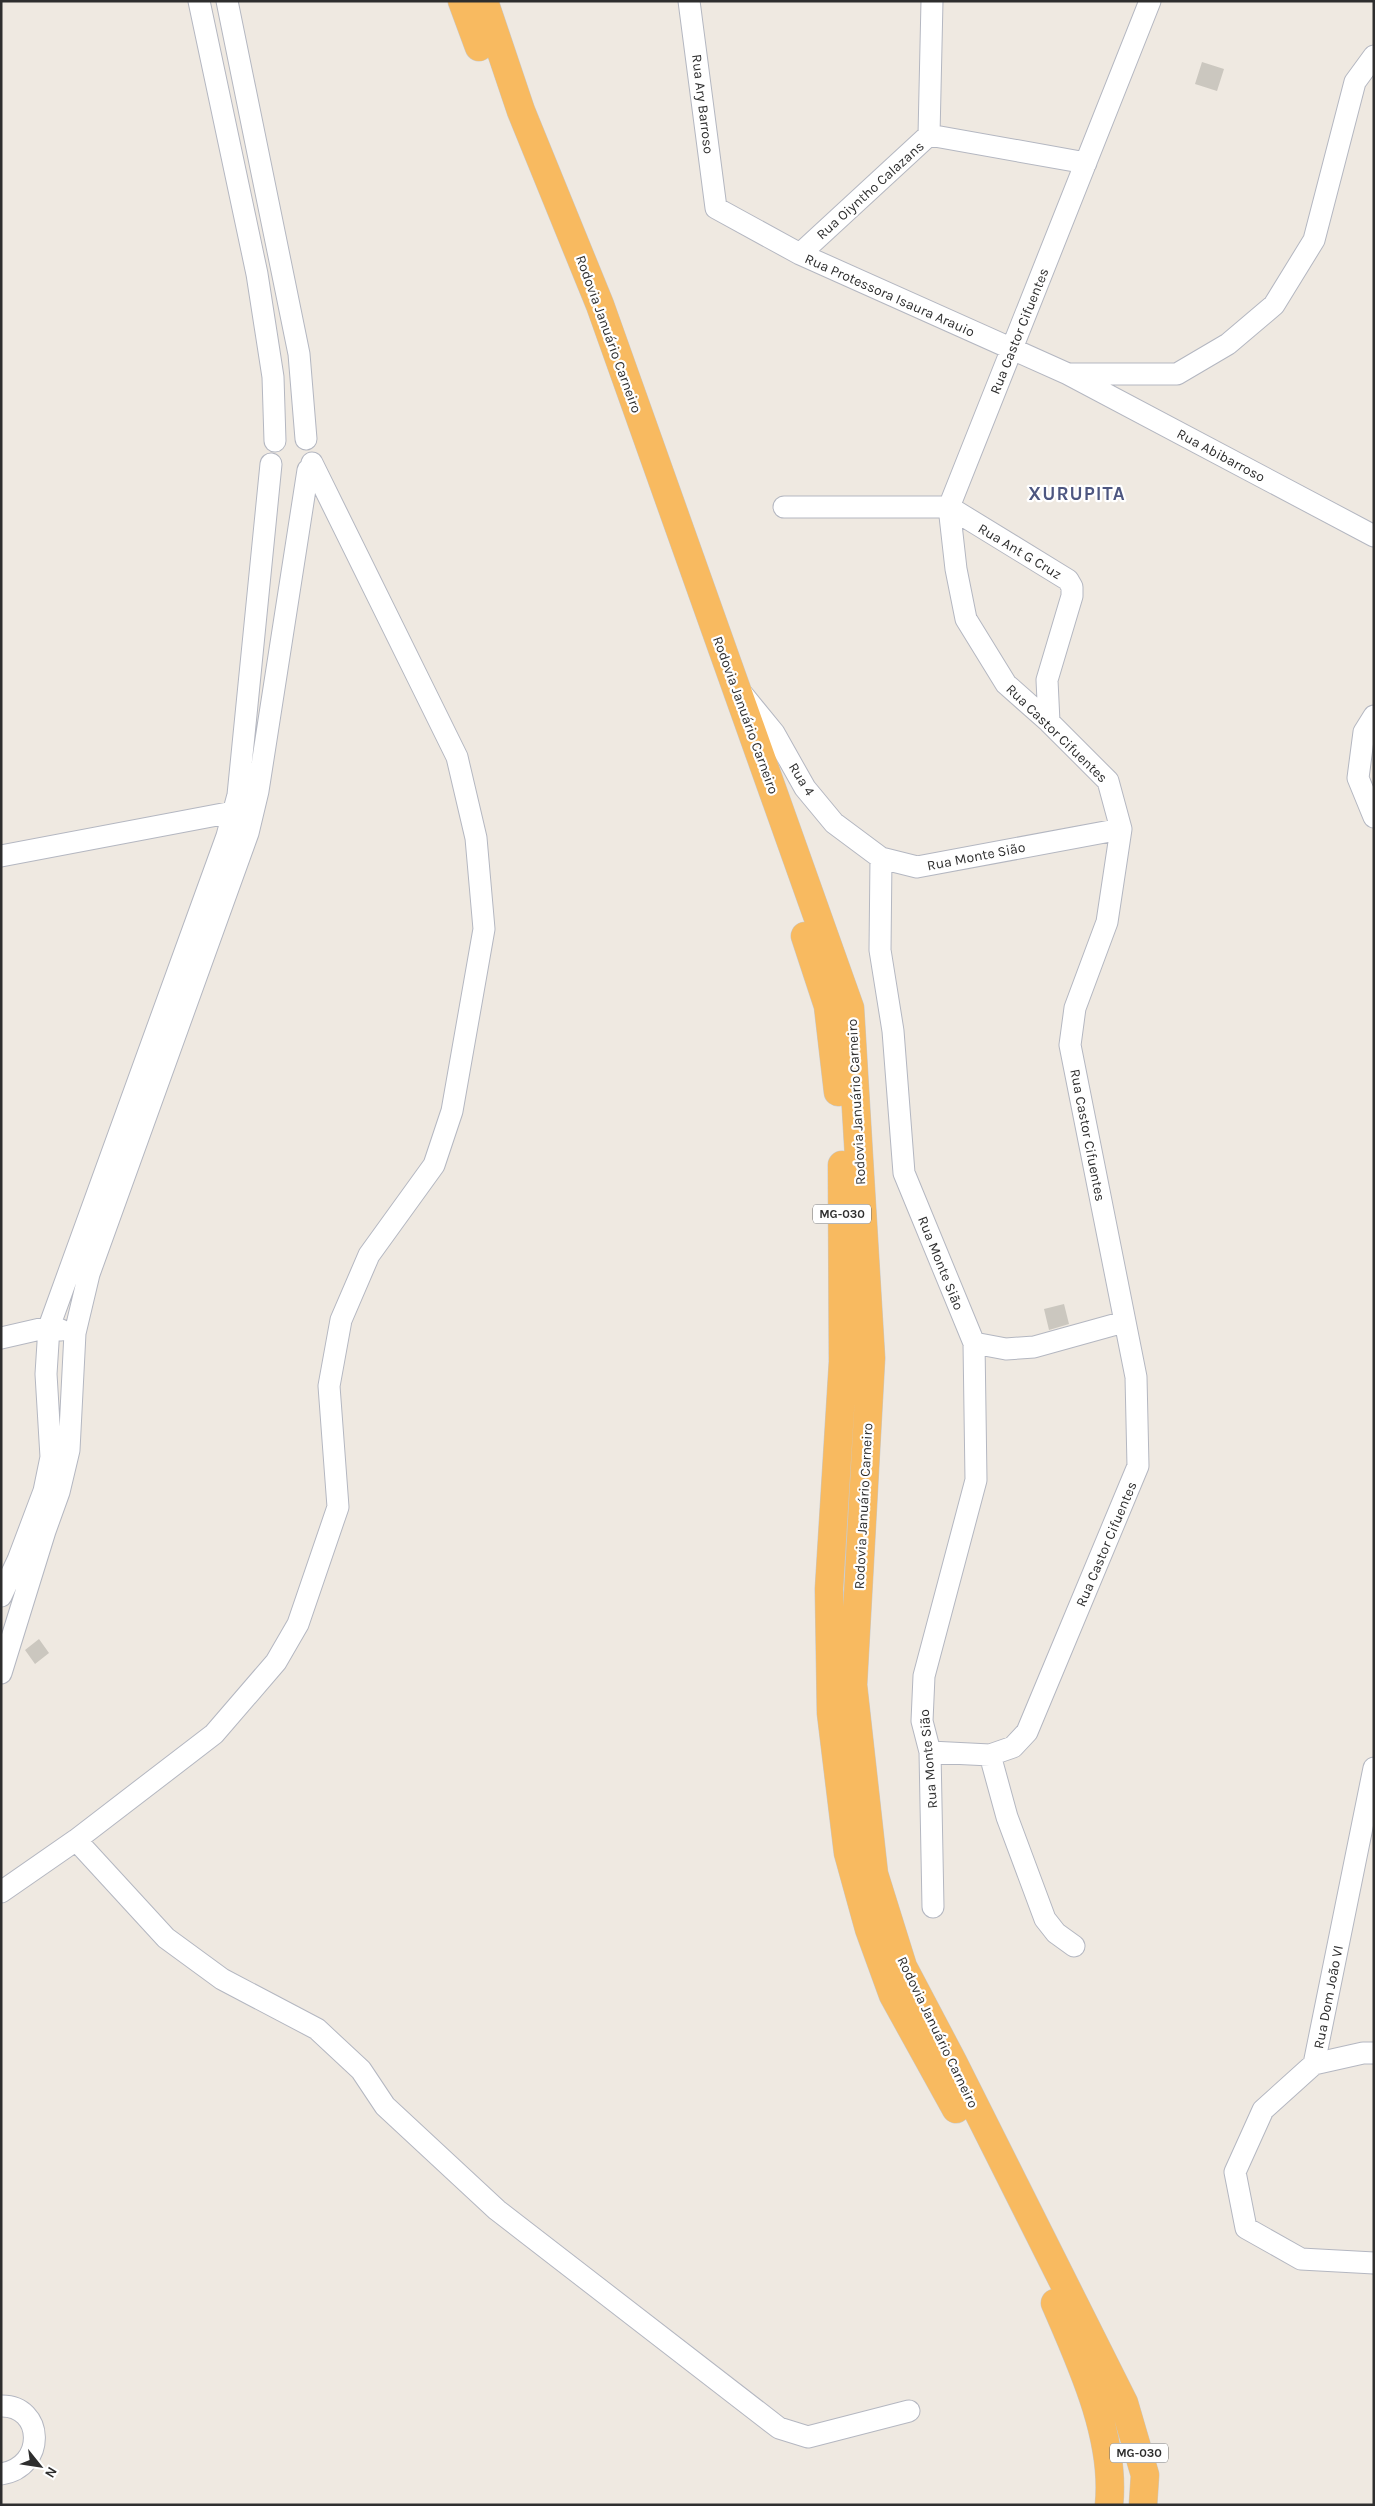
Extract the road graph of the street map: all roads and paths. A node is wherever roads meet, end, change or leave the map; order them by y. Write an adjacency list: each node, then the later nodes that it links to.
1 (199, 1): 16 (street)
2 (227, 1): 15 (street)
3 (462, 1): 51 (highway, Rodovia Januário Carneiro / MG-030)
4 (484, 1): 22 (highway, Rodovia Januário Carneiro / MG-030)
5 (689, 1): 11 (street, Rua Ary Barroso)
6 (932, 1): 9 (street, Rua Oiyntho Calazans)
7 (1150, 1): 10 (street, Rua Castor Cifuentes)
8 (1374, 56): 14 (street)
9 (929, 135): 10 (street); 12 (street, Rua Oiyntho Calazans)
10 (1086, 162): 13 (street, Rua Castor Cifuentes)
11 (716, 208): 12 (street, Rua Protessora Isaura Arauio)
12 (800, 254): 13 (street, Rua Protessora Isaura Arauio)
13 (1011, 350): 14 (street, Rua Protessora Isaura Arauio); 20 (street, Rua Castor Cifuentes)
14 (1068, 374): 21 (street, Rua Abibarroso)
15 (306, 440): 16 (street); 18 (street)
16 (275, 441): 17 (street)
17 (271, 464): 18 (street); 25 (street)
18 (310, 467): 25 (street); 41 (street)
19 (784, 507): 20 (street)
20 (949, 507): 24 (street, Rua Castor Cifuentes); 24 (street, Rua Ant G Cruz)
21 (1374, 536)
22 (736, 687): 29 (street, Rua 4); 52 (highway, Rodovia Januário Carneiro / MG-030)
23 (1374, 716): 26 (street)
24 (1049, 722): 27 (street, Rua Castor Cifuentes)
25 (242, 817): 28 (street); 31 (street); 32 (street)
26 (1374, 817)
27 (1121, 828): 29 (street, Rua Monte Sião); 30 (street, Rua Castor Cifuentes)
28 (1, 856)
29 (881, 858): 34 (street, Rua Monte Sião)
30 (1124, 1322): 34 (street); 39 (street, Rua Castor Cifuentes)
31 (49, 1327): 32 (street); 33 (street); 35 (street)
32 (76, 1333): 36 (street)
33 (1, 1338)
34 (974, 1342): 38 (street, Rua Monte Sião)
35 (1, 1596)
36 (5, 1650): 37 (street)
37 (1, 1673)
38 (930, 1752): 39 (street, Rua Castor Cifuentes); 43 (street, Rua Monte Sião)
39 (990, 1755): 44 (street)
40 (1374, 1768): 46 (street, Rua Dom João VI)
41 (76, 1840): 42 (street); 49 (street)
42 (1, 1892)
43 (933, 1907)
44 (1074, 1946)
45 (1374, 2053): 46 (street)
46 (1314, 2064): 47 (street, Rua Dom João VI)
47 (1374, 2263)
48 (1, 2406): 50 (street)
49 (909, 2411)
50 (1, 2474)
51 (1109, 2505)
52 (1143, 2505)

